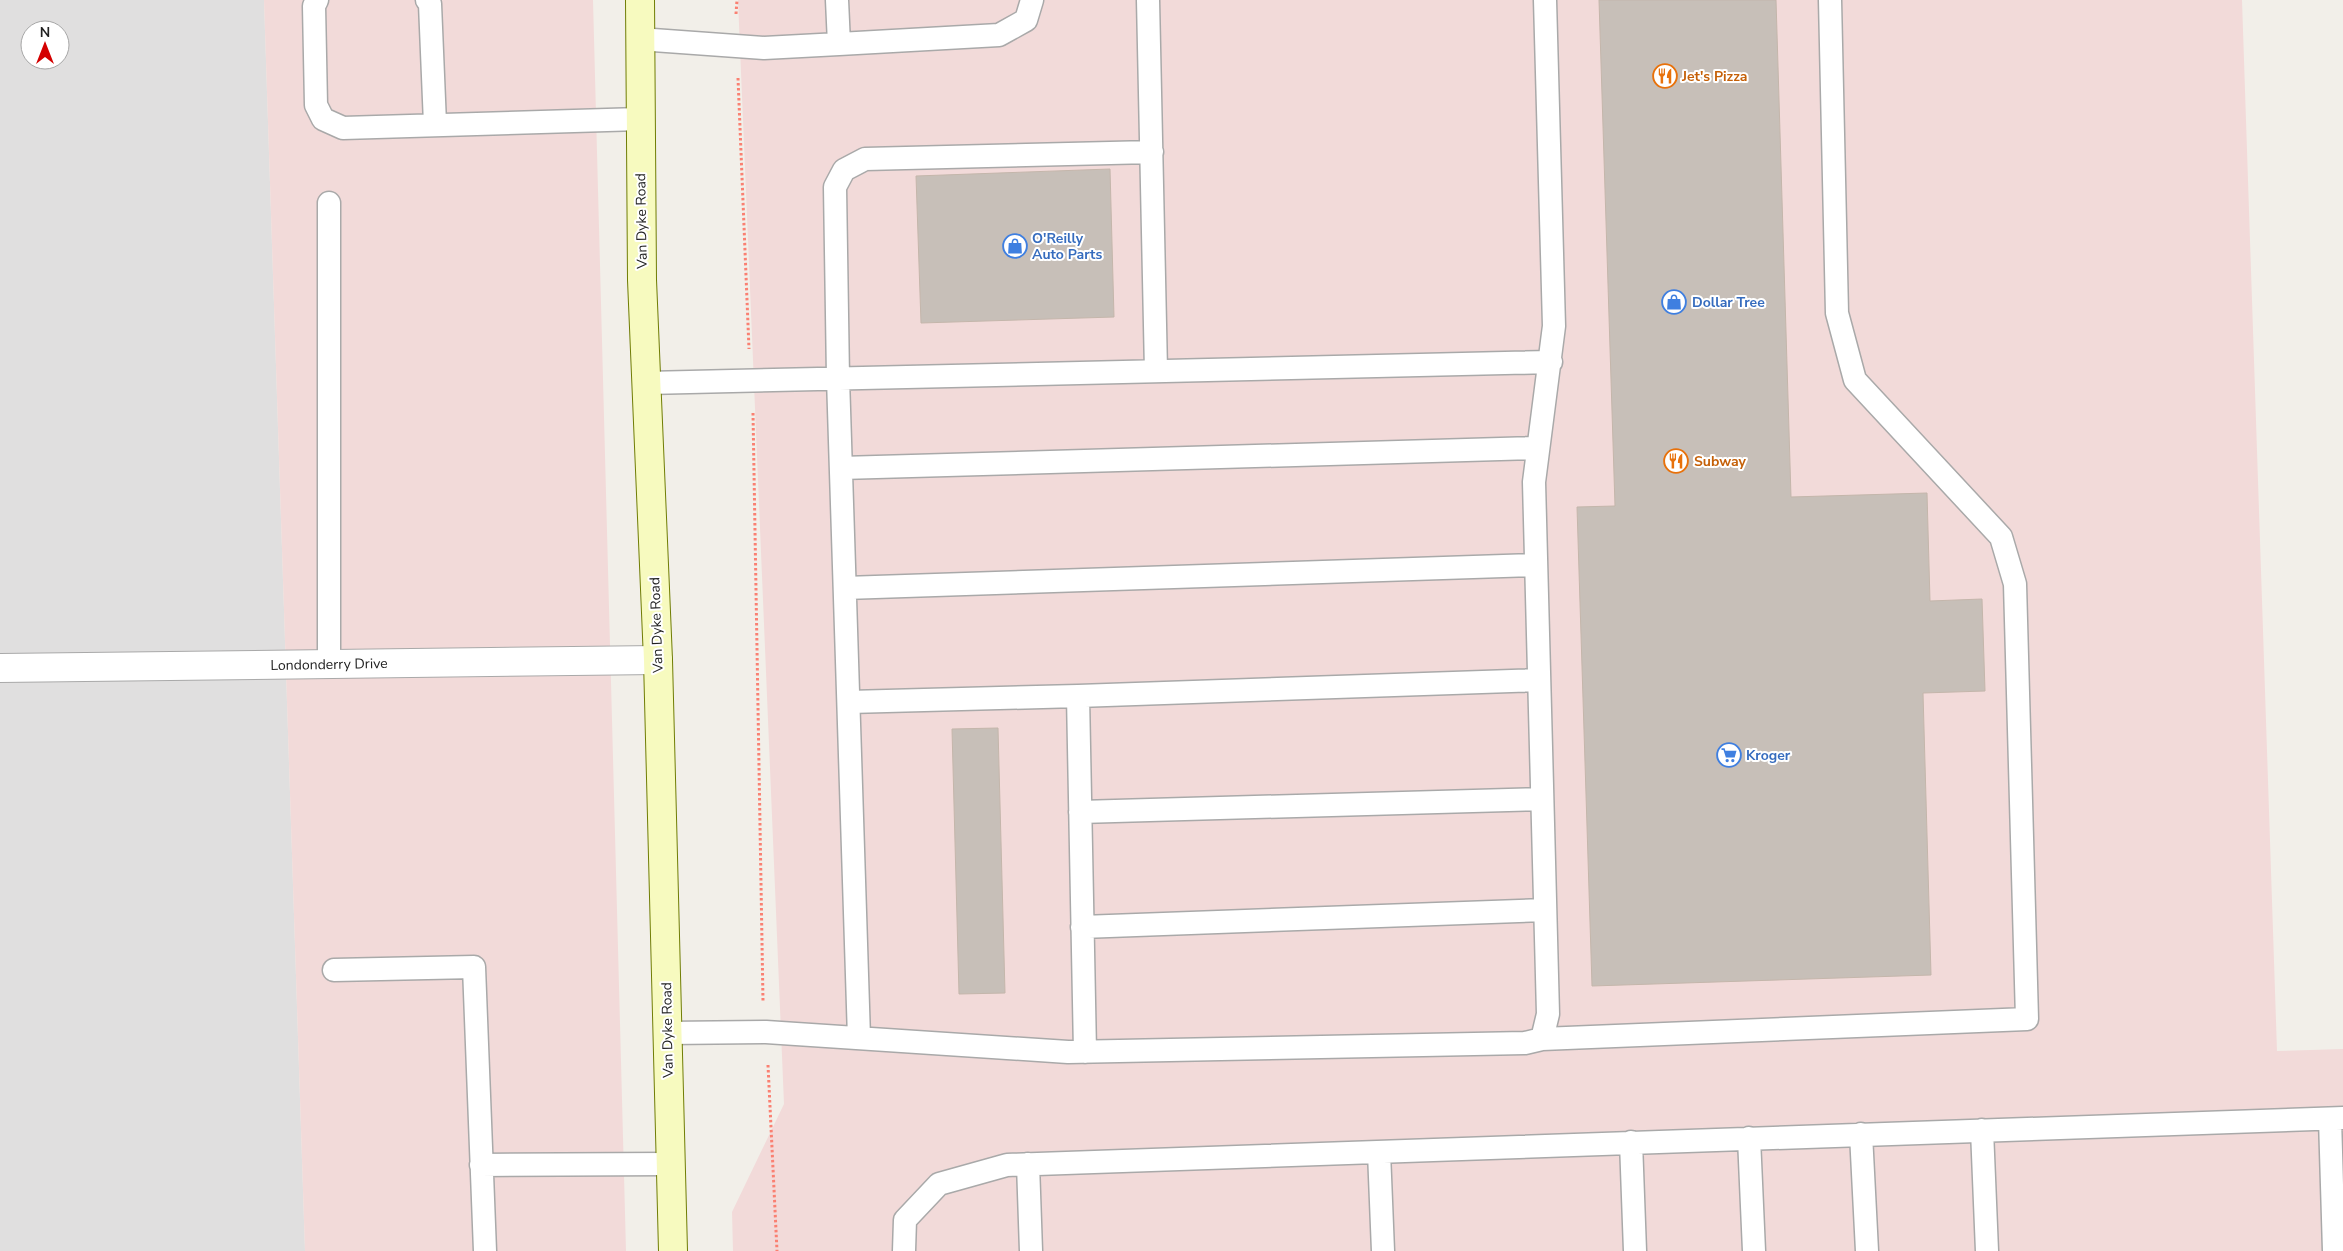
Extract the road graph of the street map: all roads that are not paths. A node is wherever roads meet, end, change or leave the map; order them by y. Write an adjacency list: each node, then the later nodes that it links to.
1 (316, 0): 12 (lane)
2 (427, 0): 12 (lane)
3 (640, 0): 9 (main road, Van Dyke Road)
4 (837, 0): 10 (lane)
5 (1032, 0): 10 (lane)
6 (1148, 0): 13 (lane)
7 (1545, 0): 15 (lane)
8 (1830, 0): 36 (lane)
9 (639, 39): 10 (lane); 11 (main road, Van Dyke Road)
10 (840, 44)
11 (640, 119): 12 (lane); 18 (main road, Van Dyke Road)
12 (434, 124)
13 (1152, 152): 16 (lane); 17 (lane)
14 (329, 203): 24 (lane)
15 (1551, 362): 16 (lane); 19 (lane)
16 (1156, 371): 17 (lane)
17 (838, 378): 18 (lane); 20 (lane)
18 (647, 383): 23 (main road, Van Dyke Road)
19 (1537, 448): 20 (lane); 21 (lane)
20 (841, 468): 22 (lane)
21 (1536, 565): 22 (lane); 26 (lane)
22 (845, 588): 28 (lane)
23 (658, 660): 24 (street, Londonderry Drive); 34 (main road, Van Dyke Road)
24 (329, 664): 25 (street, Londonderry Drive)
25 (0, 668)
26 (1539, 680): 27 (lane); 29 (lane)
27 (1078, 696): 28 (lane); 30 (lane)
28 (849, 702): 35 (lane)
29 (1542, 799): 30 (lane); 31 (lane)
30 (1080, 812): 32 (lane)
31 (1545, 910): 32 (lane); 36 (lane)
32 (1082, 927): 37 (lane)
33 (334, 970): 46 (lane)
34 (667, 1034): 35 (lane); 44 (main road, Van Dyke Road)
35 (859, 1038): 37 (lane)
36 (1542, 1039): 37 (lane)
37 (1085, 1052)
38 (2336, 1118): 39 (lane); 56 (lane)
39 (1982, 1130): 40 (lane); 55 (lane)
40 (1861, 1134): 41 (lane); 54 (lane)
41 (1749, 1138): 42 (lane); 53 (lane)
42 (1631, 1142): 43 (lane); 52 (lane)
43 (1379, 1152): 45 (lane); 51 (lane)
44 (670, 1164): 46 (lane); 48 (main road, Van Dyke Road)
45 (1028, 1164): 49 (lane); 50 (lane)
46 (481, 1165): 47 (lane)
47 (484, 1251)
48 (673, 1251)
49 (904, 1251)
50 (1031, 1251)
51 (1383, 1251)
52 (1635, 1251)
53 (1754, 1251)
54 (1866, 1251)
55 (1987, 1251)
56 (2334, 1251)

